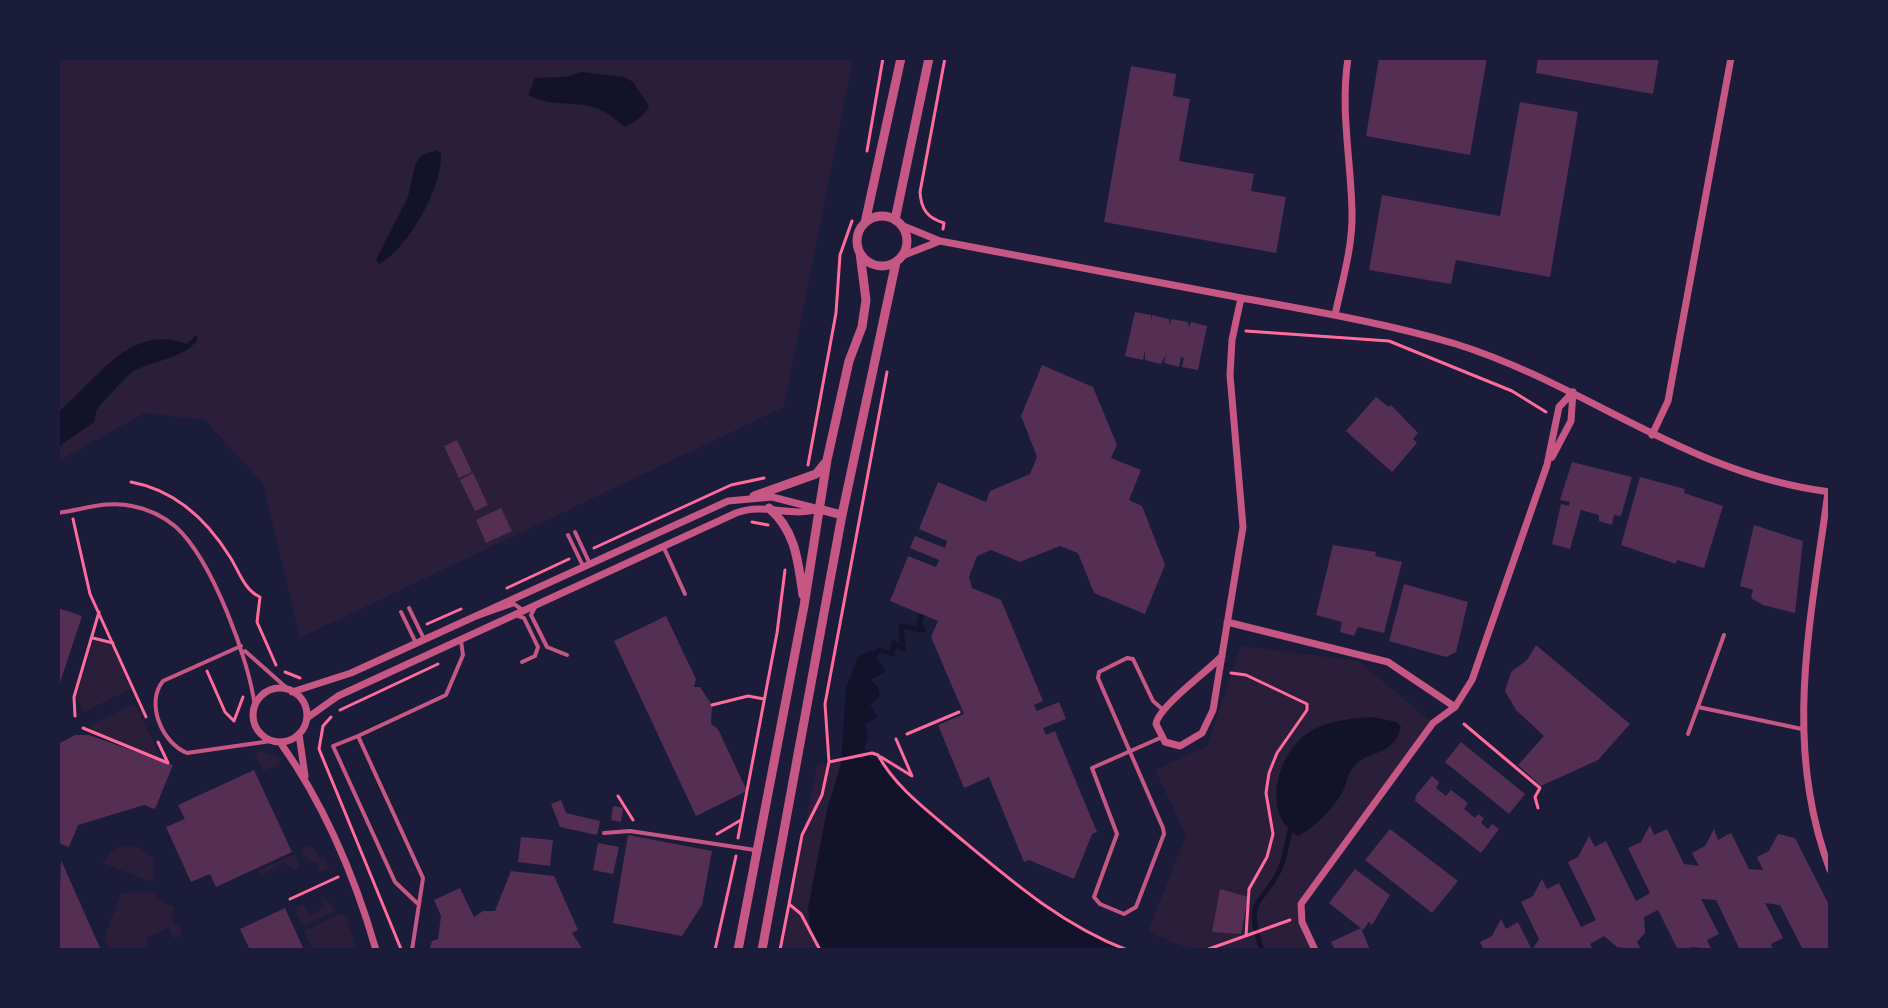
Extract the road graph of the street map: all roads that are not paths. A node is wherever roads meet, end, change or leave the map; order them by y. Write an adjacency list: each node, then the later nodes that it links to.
1 (901, 58): 6 (street)
2 (929, 58): 5 (street)
3 (1348, 58): 11 (street)
4 (1731, 58): 13 (street)
5 (898, 222): 6 (street); 7 (street); 9 (street)
6 (865, 223): 8 (street)
7 (940, 241): 9 (street); 10 (street)
8 (860, 253): 9 (street); 14 (street)
9 (899, 259): 21 (street)
10 (1241, 298): 11 (street); 33 (street)
11 (1335, 315): 12 (street)
12 (1573, 392): 13 (street); 15 (street); 15 (street)
13 (1652, 435): 16 (street)
14 (827, 460): 17 (street); 19 (street)
15 (1547, 465): 43 (street)
16 (1829, 492): 47 (street)
17 (754, 496): 19 (street); 25 (street)
18 (769, 508): 19 (street); 24 (street); 27 (street)
19 (819, 509): 21 (street); 27 (street)
20 (58, 513): 37 (lane)
21 (842, 515): 62 (street)
22 (575, 532): 25 (lane)
23 (568, 535): 25 (lane)
24 (663, 546): 26 (lane); 30 (street)
25 (586, 565): 32 (street)
26 (685, 594)
27 (804, 606): 56 (street)
28 (409, 608): 36 (lane)
29 (401, 612): 36 (lane)
30 (527, 613): 31 (street); 32 (lane); 38 (lane)
31 (514, 614): 35 (street); 40 (lane)
32 (471, 618): 36 (street)
33 (1227, 622): 39 (street); 43 (street)
34 (1724, 635): 44 (lane)
35 (460, 639): 46 (street); 50 (lane)
36 (420, 641): 41 (street)
37 (241, 646): 41 (lane); 42 (lane); 52 (lane)
38 (567, 655)
39 (1222, 656): 45 (street); 51 (street)
40 (522, 662)
41 (290, 691): 42 (street); 46 (street)
42 (255, 707): 52 (street)
43 (1455, 707): 63 (street)
44 (1698, 707): 47 (lane); 49 (lane)
45 (1161, 708): 51 (street); 53 (lane)
46 (307, 718): 48 (street)
47 (1802, 729): 57 (street)
48 (299, 734): 52 (street); 54 (street)
49 (1688, 734)
50 (358, 736): 58 (lane); 58 (lane)
51 (1160, 738): 53 (lane)
52 (276, 742): 54 (street)
53 (1129, 753): 53 (lane)
54 (305, 778): 59 (street)
55 (604, 833): 56 (lane)
56 (758, 851): 61 (street)
57 (1830, 870)
58 (417, 903): 60 (lane)
59 (376, 950)
60 (412, 950)
61 (738, 950)
62 (762, 950)
63 (1315, 950)

